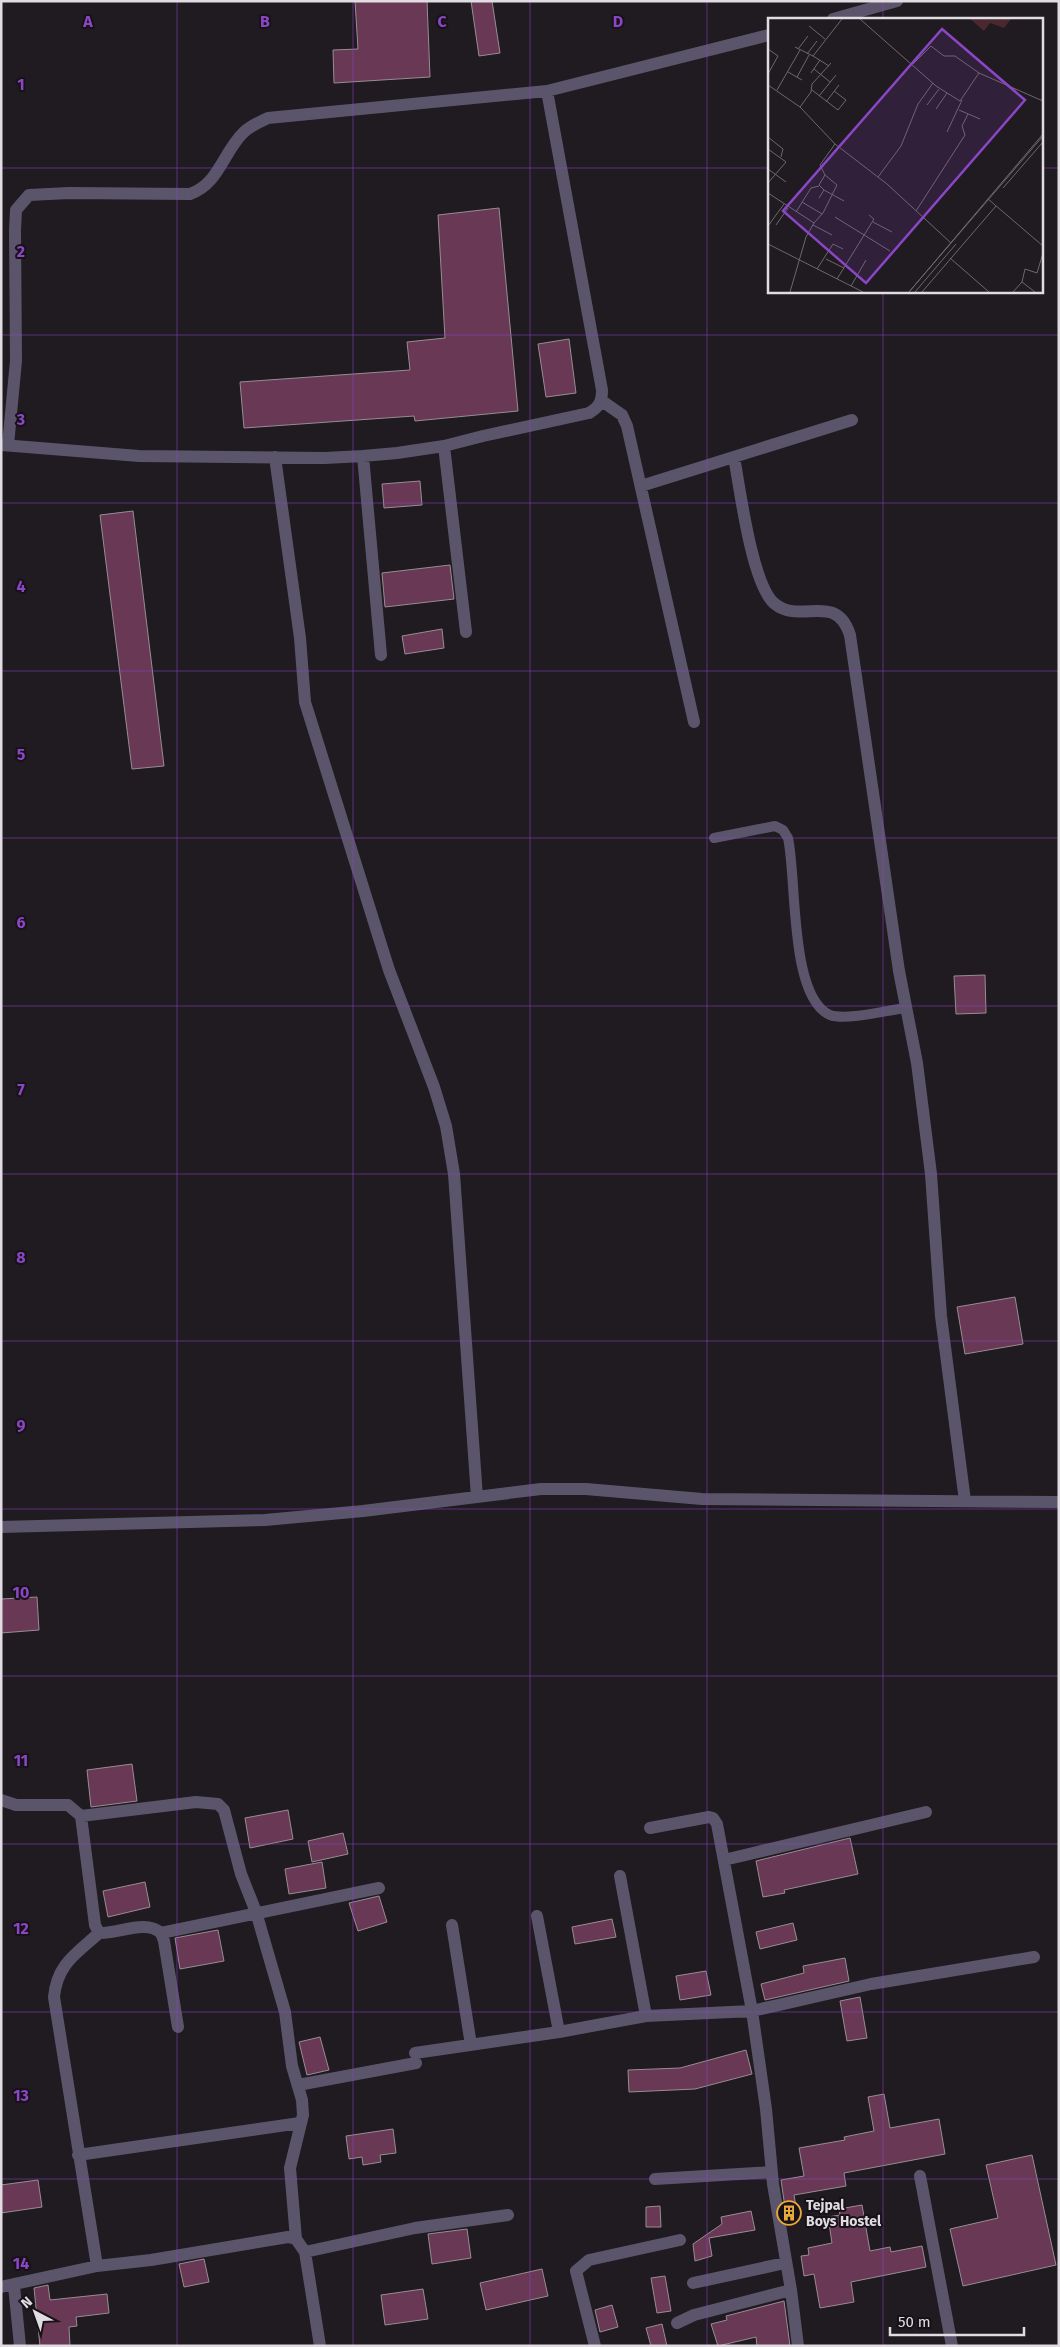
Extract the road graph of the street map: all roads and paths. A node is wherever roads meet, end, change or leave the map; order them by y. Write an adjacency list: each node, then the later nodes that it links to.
1 (896, 1): 2 (street)
2 (836, 18)
3 (768, 35): 4 (street)
4 (548, 91): 5 (street); 7 (street)
5 (602, 400): 8 (street); 12 (street)
6 (852, 420): 11 (street)
7 (5, 445): 10 (street)
8 (444, 446): 9 (street); 13 (street)
9 (363, 456): 10 (street); 14 (street)
10 (275, 457): 18 (street)
11 (734, 457): 12 (street); 17 (street)
12 (641, 486): 15 (street)
13 (466, 632)
14 (381, 655)
15 (694, 722)
16 (714, 838): 17 (lane)
17 (906, 1008): 19 (street)
18 (476, 1497): 19 (street); 21 (street)
19 (965, 1501): 20 (street)
20 (1059, 1502)
21 (1, 1527)
22 (1, 1800): 24 (street)
23 (926, 1812): 26 (street)
24 (81, 1816): 29 (street); 32 (street)
25 (650, 1828): 26 (street)
26 (724, 1860): 35 (street)
27 (620, 1876): 36 (street)
28 (380, 1888): 29 (street)
29 (256, 1912): 33 (street); 40 (street)
30 (537, 1916): 38 (street)
31 (452, 1924): 39 (street)
32 (99, 1933): 33 (street); 42 (street)
33 (161, 1933): 37 (street)
34 (1034, 1957): 35 (street)
35 (752, 2011): 36 (street); 43 (street)
36 (646, 2016): 38 (street)
37 (178, 2028)
38 (559, 2032): 39 (street)
39 (471, 2045): 40 (street)
40 (298, 2085): 41 (street)
41 (300, 2123): 42 (street); 47 (street)
42 (78, 2155): 51 (street)
43 (772, 2172): 45 (street); 50 (street)
44 (920, 2176): 60 (street)
45 (655, 2179)
46 (508, 2215): 49 (street)
47 (296, 2239): 49 (street); 51 (street)
48 (680, 2240): 58 (street)
49 (306, 2252): 57 (street)
50 (785, 2263): 52 (street); 54 (street)
51 (97, 2266): 53 (street)
52 (693, 2283)
53 (8, 2286): 56 (street)
54 (791, 2290): 55 (street); 59 (street)
55 (677, 2323)
56 (20, 2346)
57 (320, 2346)
58 (595, 2346)
59 (798, 2346)
60 (952, 2346)

